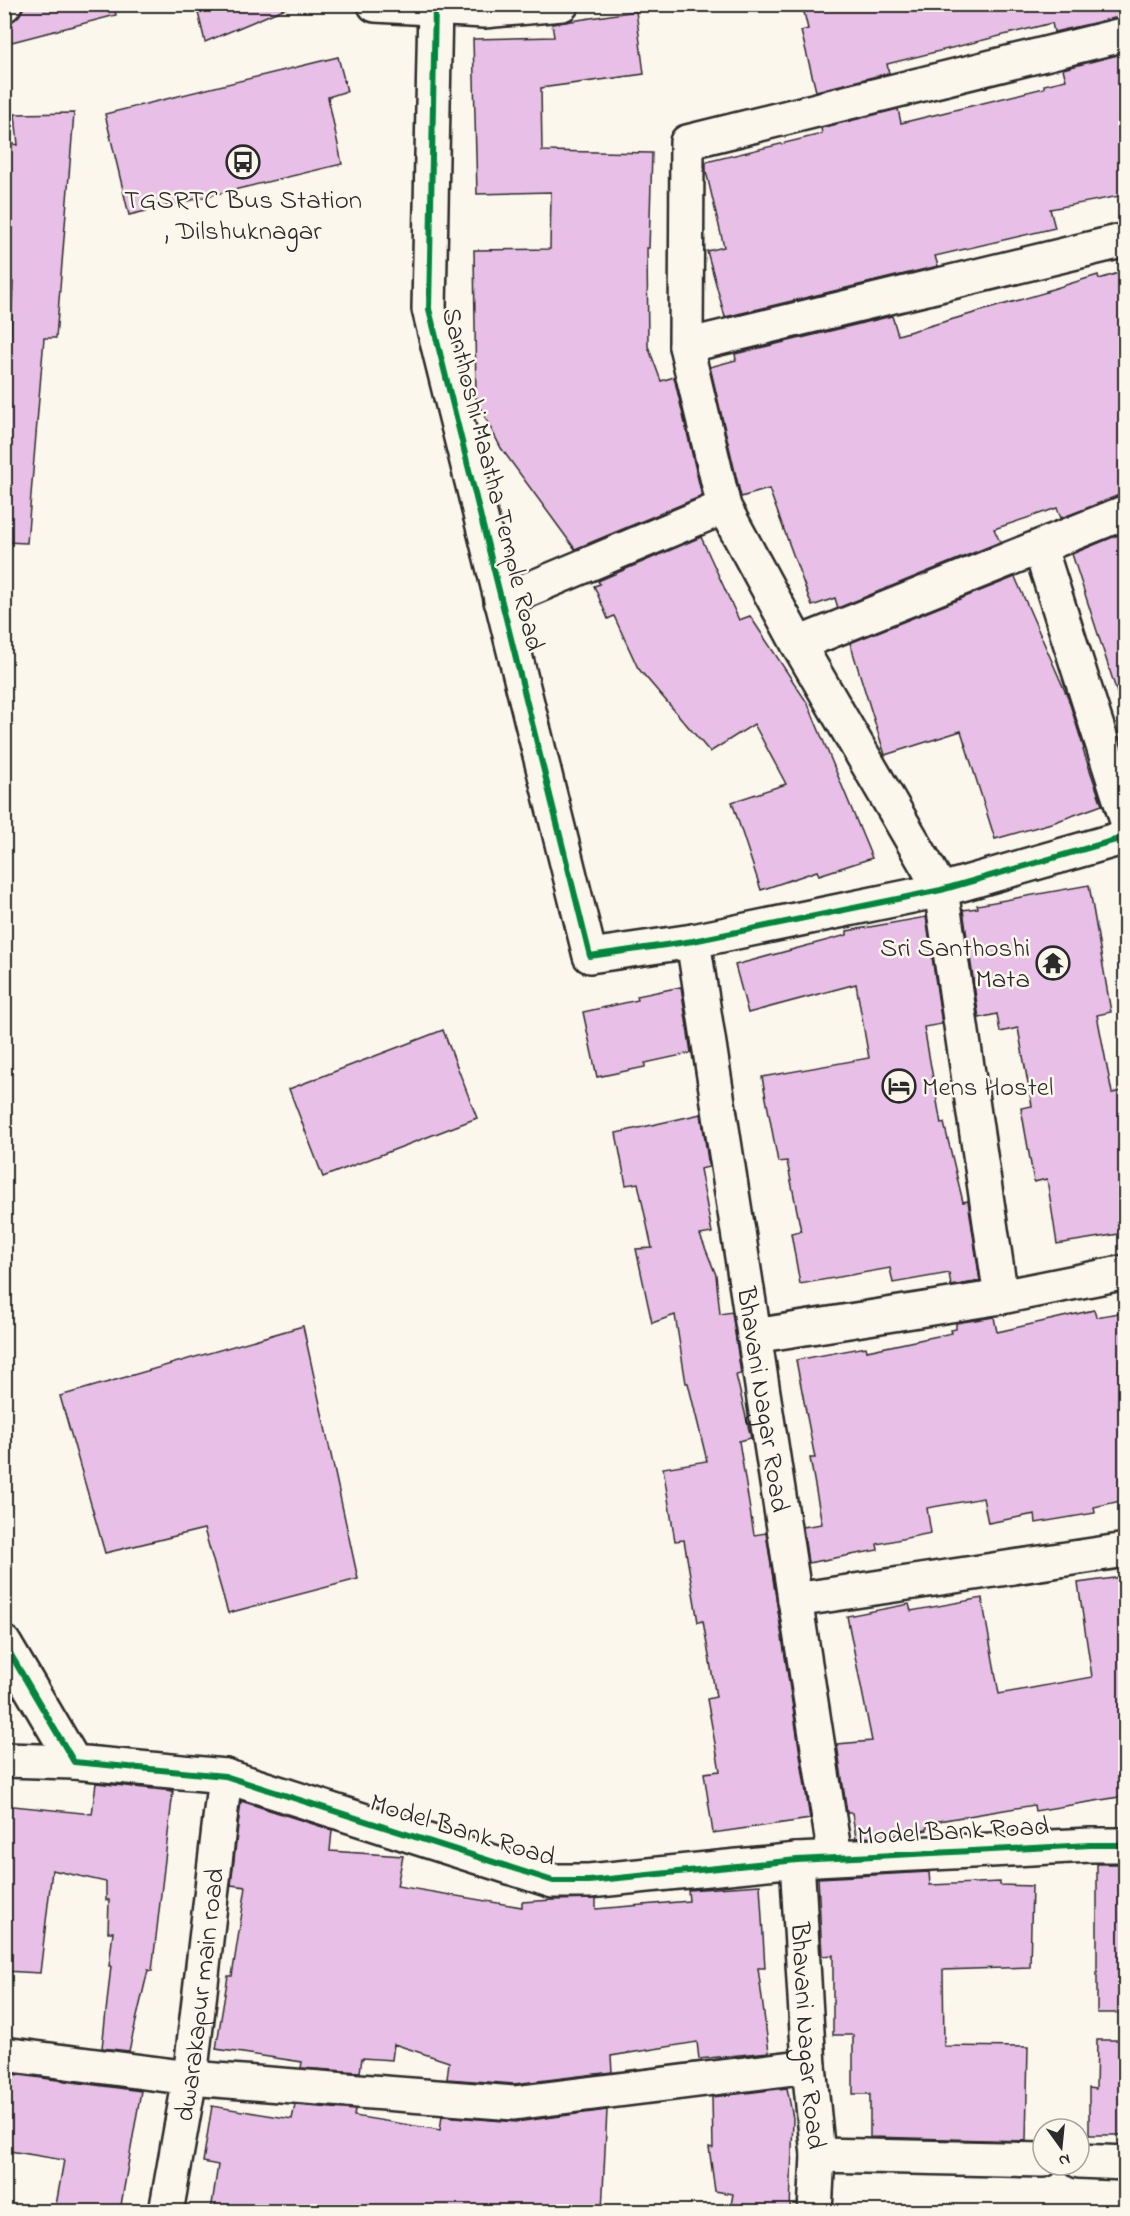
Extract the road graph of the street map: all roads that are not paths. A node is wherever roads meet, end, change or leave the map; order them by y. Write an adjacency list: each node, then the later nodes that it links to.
1 (562, 4): 3 (street)
2 (375, 5): 3 (street)
3 (435, 6): 10 (street, Santhoshi Maatha Temple Road)
4 (1125, 34): 6 (street)
5 (1125, 240): 6 (street)
6 (686, 346): 7 (street)
7 (724, 507): 10 (street); 11 (street)
8 (1125, 512): 9 (street)
9 (1040, 548): 11 (street); 12 (street)
10 (501, 601): 15 (street, Santhoshi Maatha Temple Road)
11 (798, 644): 14 (street)
12 (1125, 818)
13 (1125, 837): 14 (street)
14 (941, 890): 15 (street); 17 (street)
15 (693, 941): 18 (street, Bhavani Nagar Road)
16 (1125, 1272): 17 (street)
17 (1001, 1297): 18 (street)
18 (754, 1336): 20 (street, Bhavani Nagar Road)
19 (1125, 1550): 20 (street)
20 (795, 1600): 26 (street, Bhavani Nagar Road)
21 (4, 1643): 23 (street)
22 (4, 1760): 23 (street, Model Bank Road)
23 (74, 1761): 24 (street, Model Bank Road)
24 (225, 1776): 27 (street, Model Bank Road); 30 (street, dwarakapur main road)
25 (1125, 1845): 26 (street, Model Bank Road)
26 (835, 1857): 27 (street, Model Bank Road)
27 (797, 1860): 29 (street, Bhavani Nagar Road)
28 (4, 2054): 30 (street)
29 (809, 2066): 30 (street); 31 (street, Bhavani Nagar Road)
30 (190, 2078): 35 (street, dwarakapur main road)
31 (818, 2155): 32 (street); 36 (street, Bhavani Nagar Road)
32 (1031, 2160)
33 (1091, 2162): 34 (street)
34 (1125, 2163)
35 (166, 2211)
36 (815, 2211)

